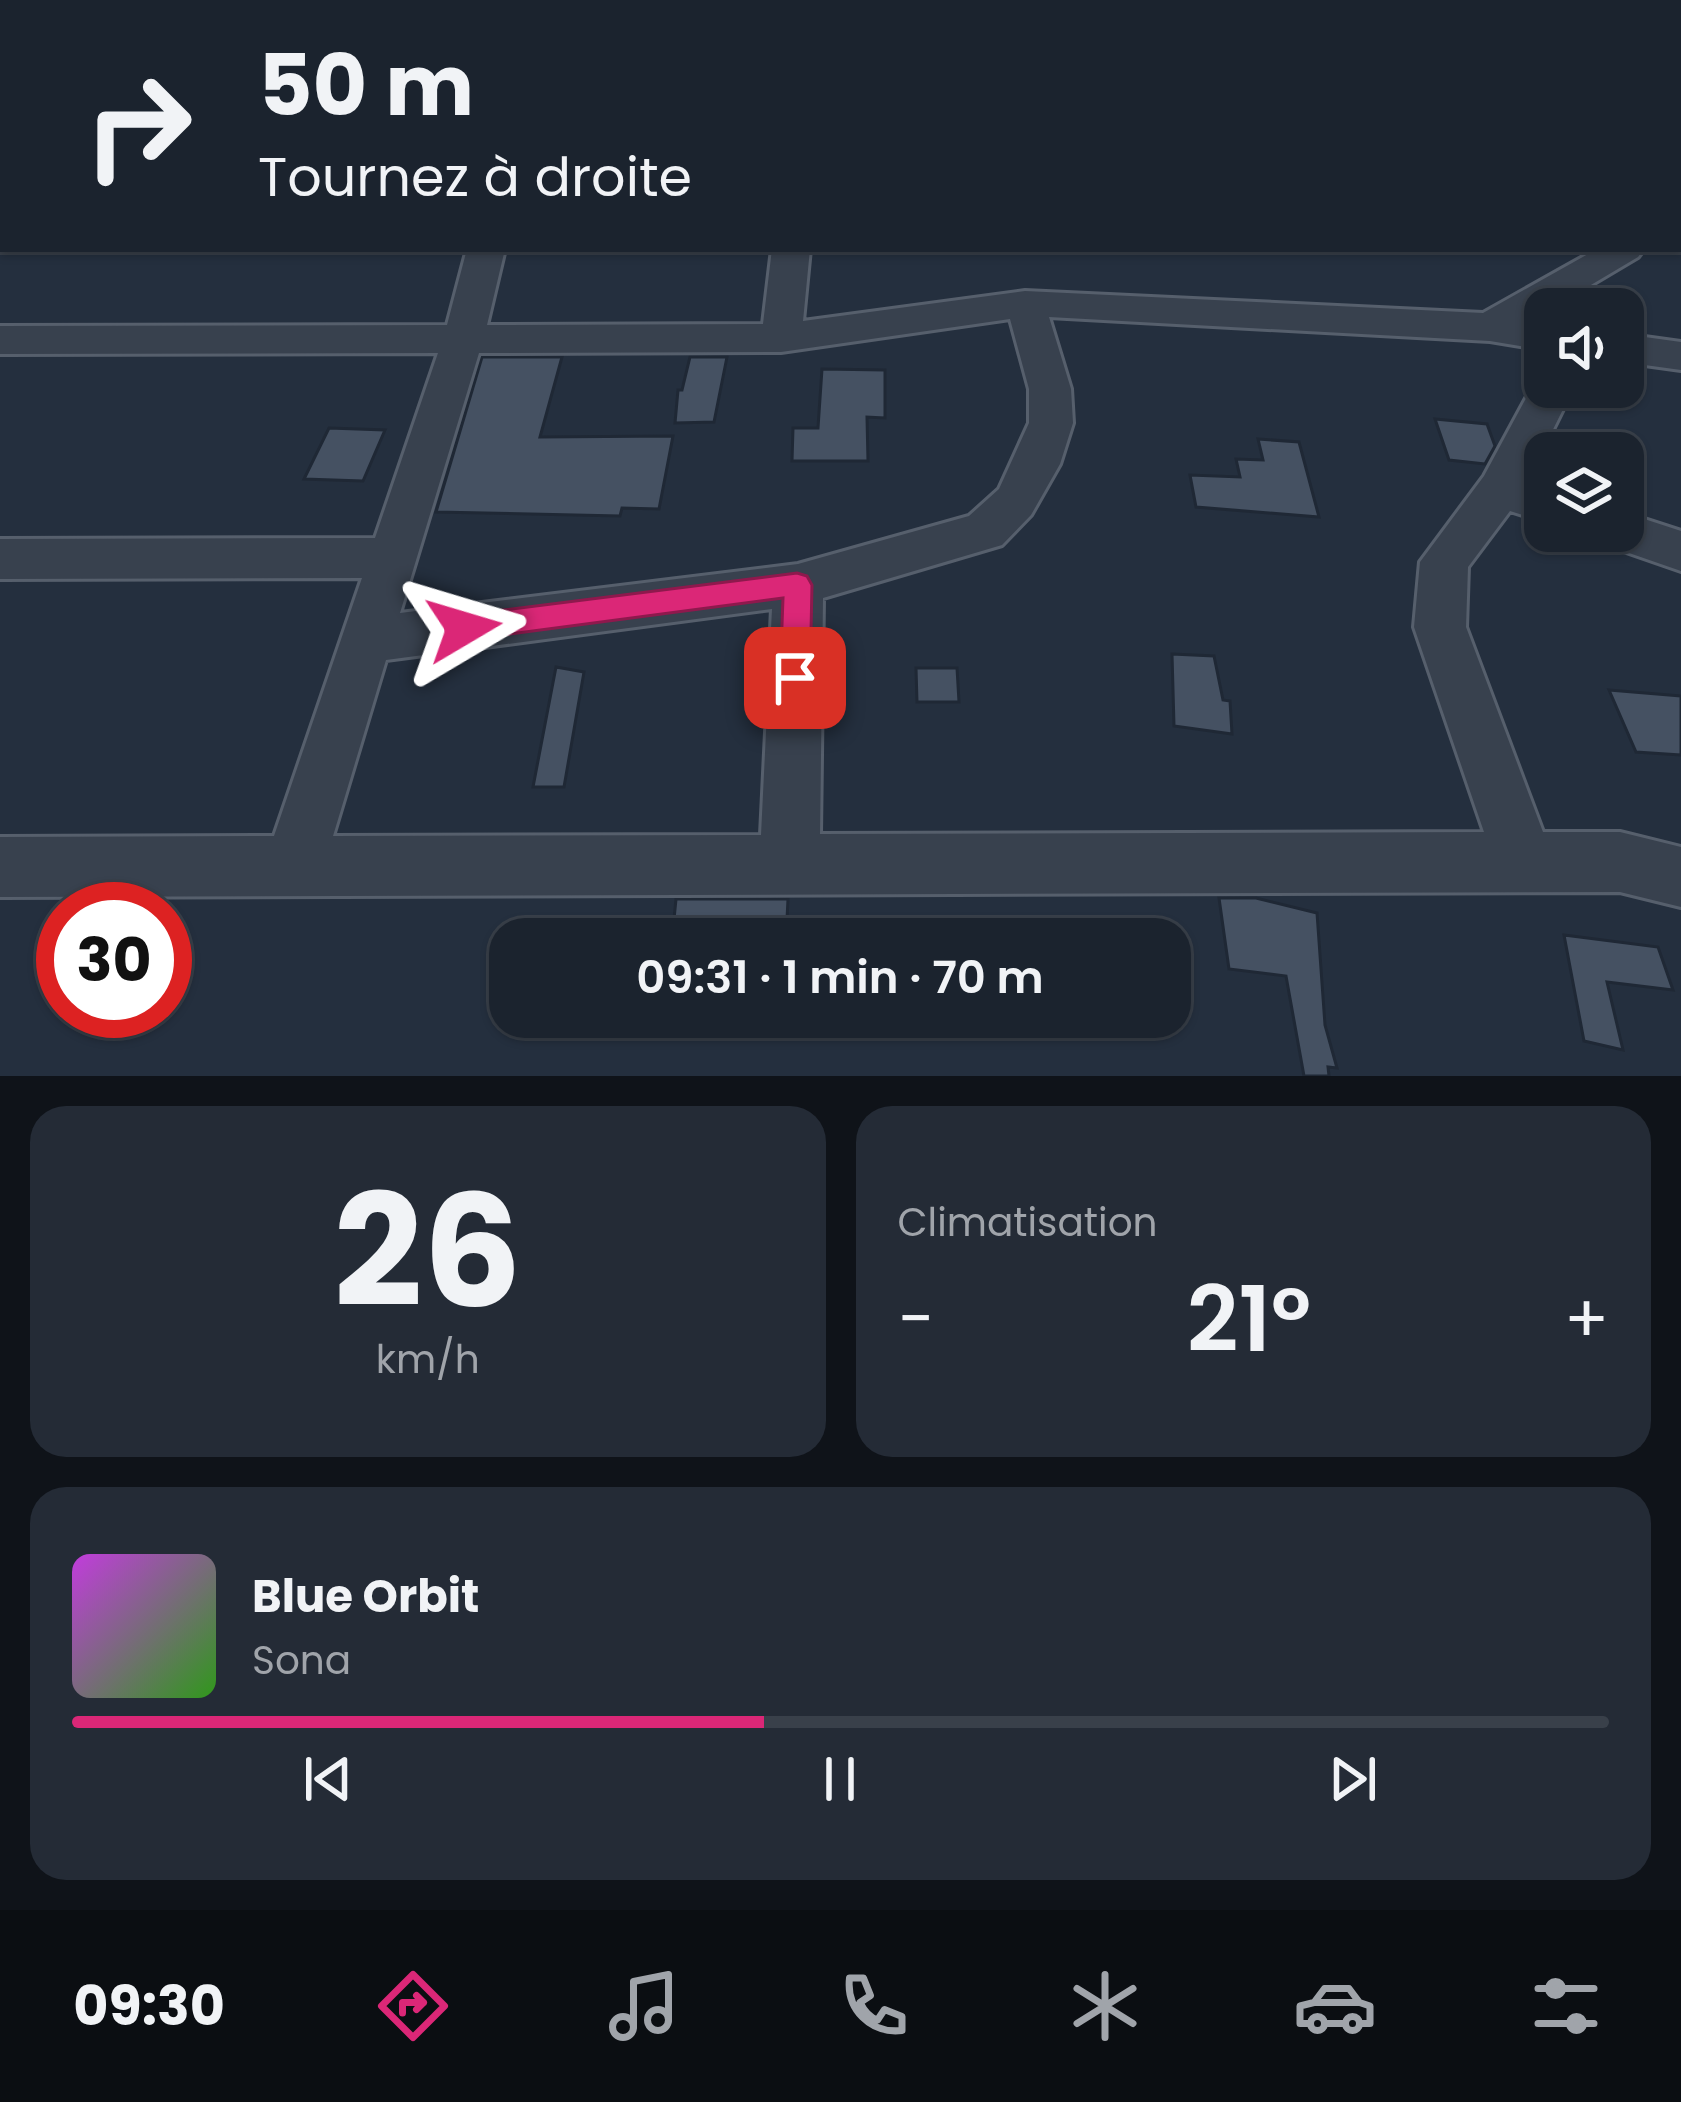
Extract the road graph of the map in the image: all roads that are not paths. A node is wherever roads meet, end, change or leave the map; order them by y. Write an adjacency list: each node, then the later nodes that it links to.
1 (485, 252): 8 (street)
2 (791, 252): 7 (street)
3 (1620, 252): 5 (street)
4 (1025, 304): 5 (street); 7 (street); 18 (street)
5 (1490, 327): 6 (street)
6 (1524, 332)
7 (781, 338): 8 (street)
8 (463, 339): 9 (street); 16 (street)
9 (0, 340)
10 (1644, 350): 11 (street)
11 (1681, 356)
12 (1546, 408): 13 (street)
13 (1522, 496): 20 (street)
14 (1644, 538): 15 (street)
15 (1681, 551)
16 (391, 558): 17 (street); 19 (street)
17 (0, 559)
18 (797, 585): 19 (street); 21 (street)
19 (369, 640): 22 (street)
20 (1524, 862): 21 (street); 24 (street)
21 (790, 865): 22 (street)
22 (293, 866): 23 (street)
23 (0, 867)
24 (1681, 877)

